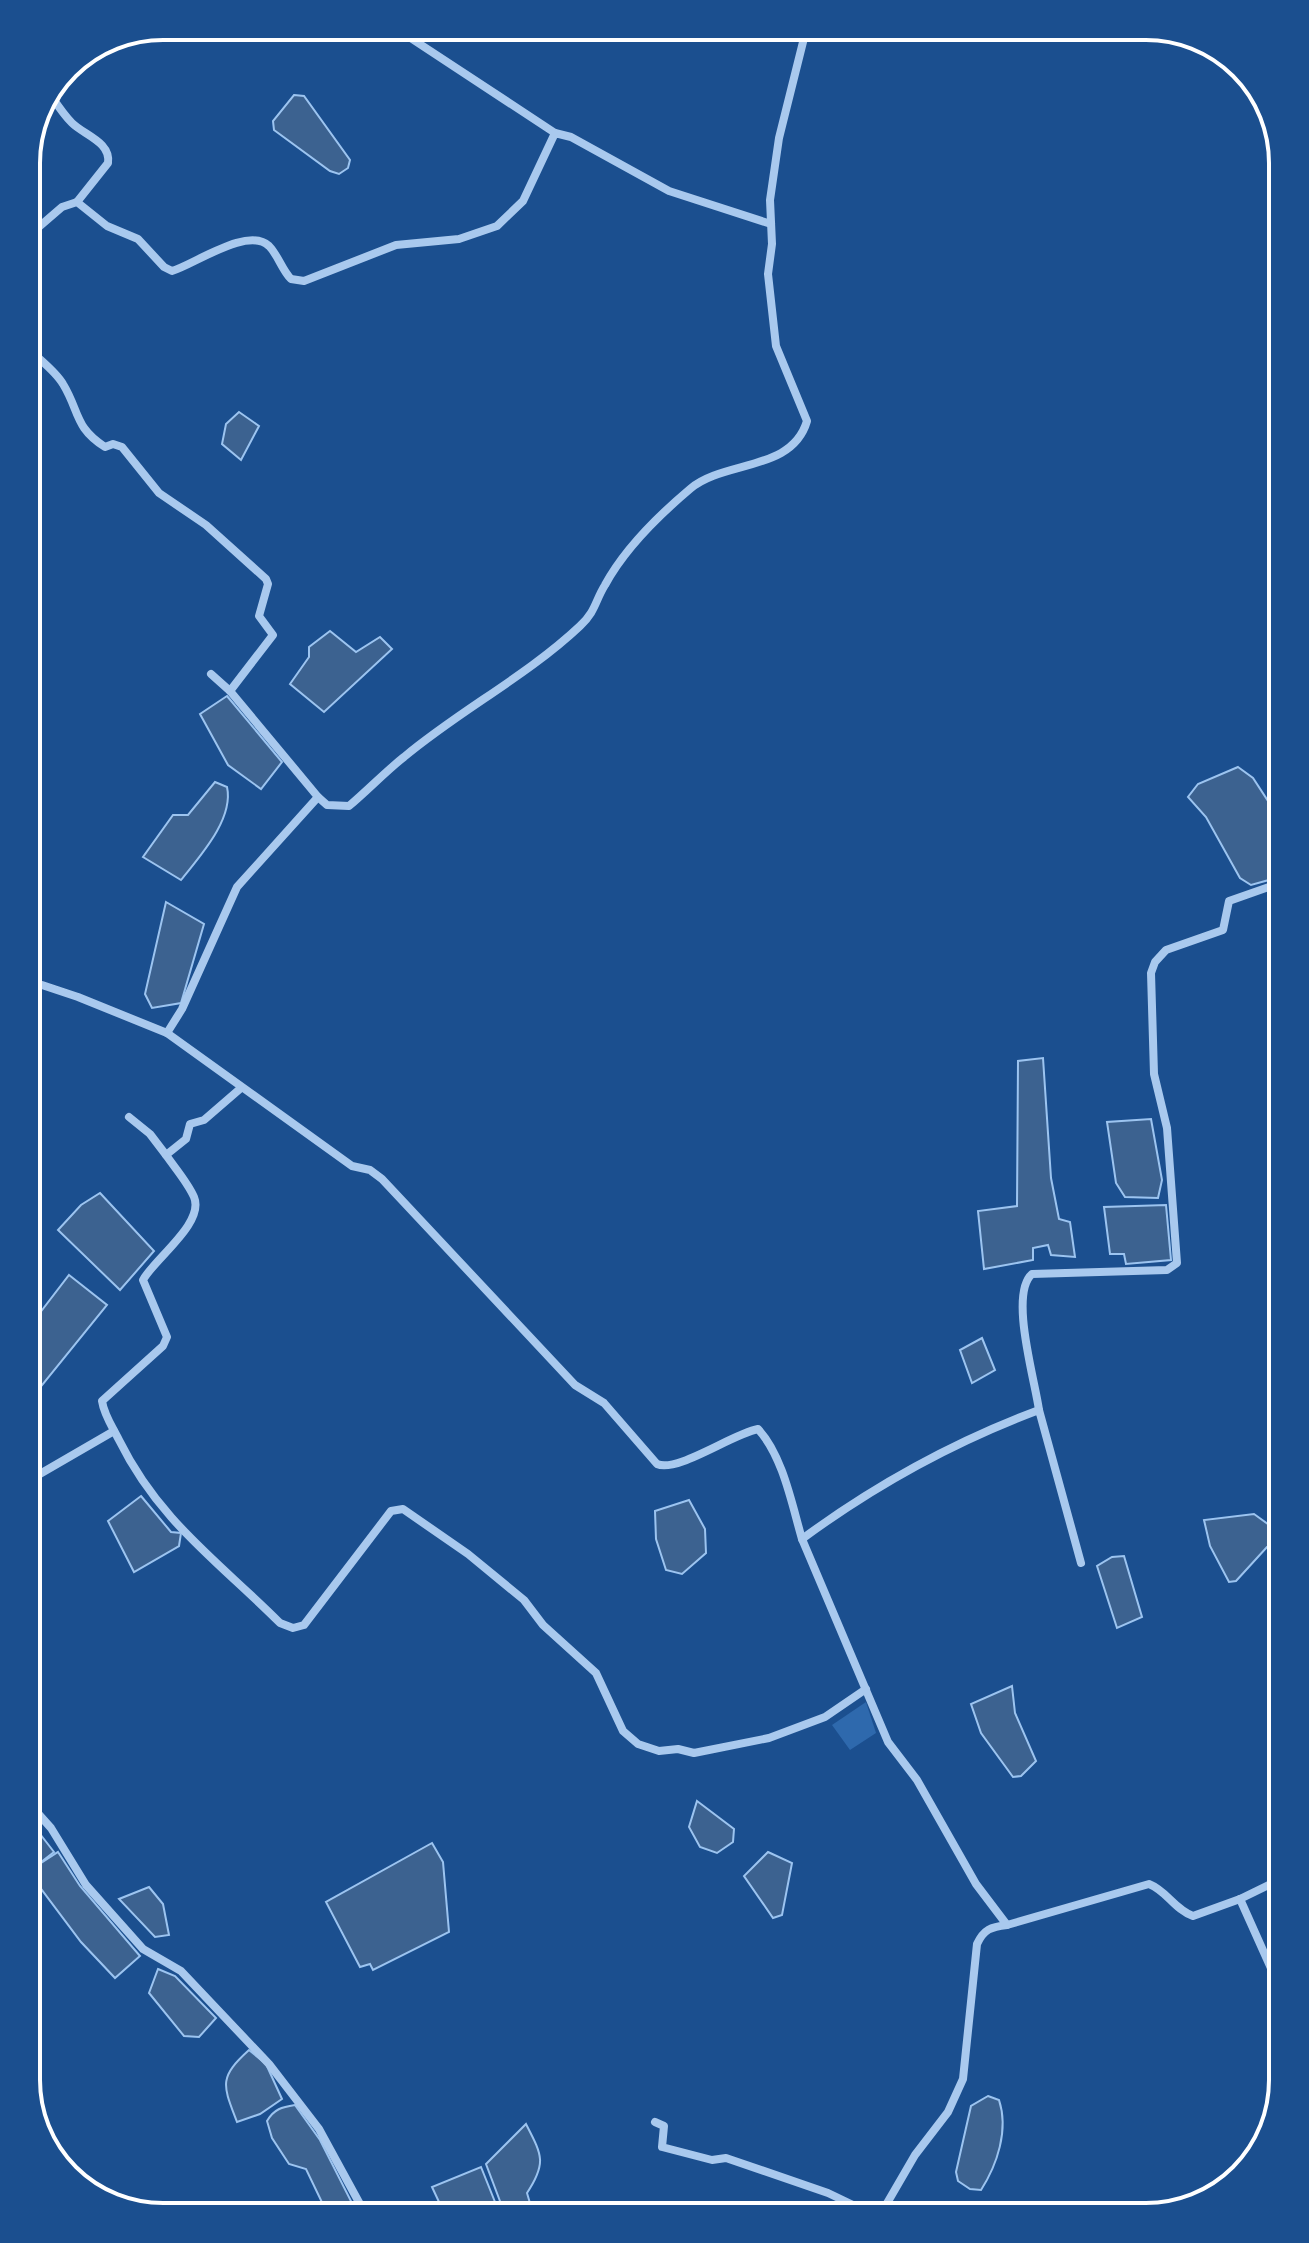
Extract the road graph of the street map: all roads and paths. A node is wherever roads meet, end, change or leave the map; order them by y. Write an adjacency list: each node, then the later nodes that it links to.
1 (413, 40): 4 (street)
2 (804, 40): 6 (street)
3 (57, 103): 5 (street)
4 (555, 133): 5 (street); 6 (street)
5 (77, 202): 7 (street)
6 (771, 224): 11 (street)
7 (40, 226)
8 (40, 359): 10 (street)
9 (211, 674): 10 (street)
10 (230, 691): 11 (street)
11 (318, 797): 14 (street)
12 (1269, 887): 18 (street)
13 (40, 985): 14 (street)
14 (167, 1033): 15 (street)
15 (241, 1088): 17 (street); 21 (street)
16 (129, 1117): 17 (street)
17 (166, 1155): 19 (street)
18 (1039, 1410): 21 (street); 22 (street)
19 (114, 1431): 20 (street); 23 (street)
20 (40, 1474)
21 (802, 1539): 23 (street)
22 (1081, 1563)
23 (866, 1689): 27 (street)
24 (40, 1816): 30 (street)
25 (1269, 1885): 26 (street)
26 (1240, 1899): 27 (street); 28 (street)
27 (1007, 1925): 32 (street)
28 (1269, 1964)
29 (655, 2122): 31 (street)
30 (359, 2203)
31 (849, 2203)
32 (887, 2203)

